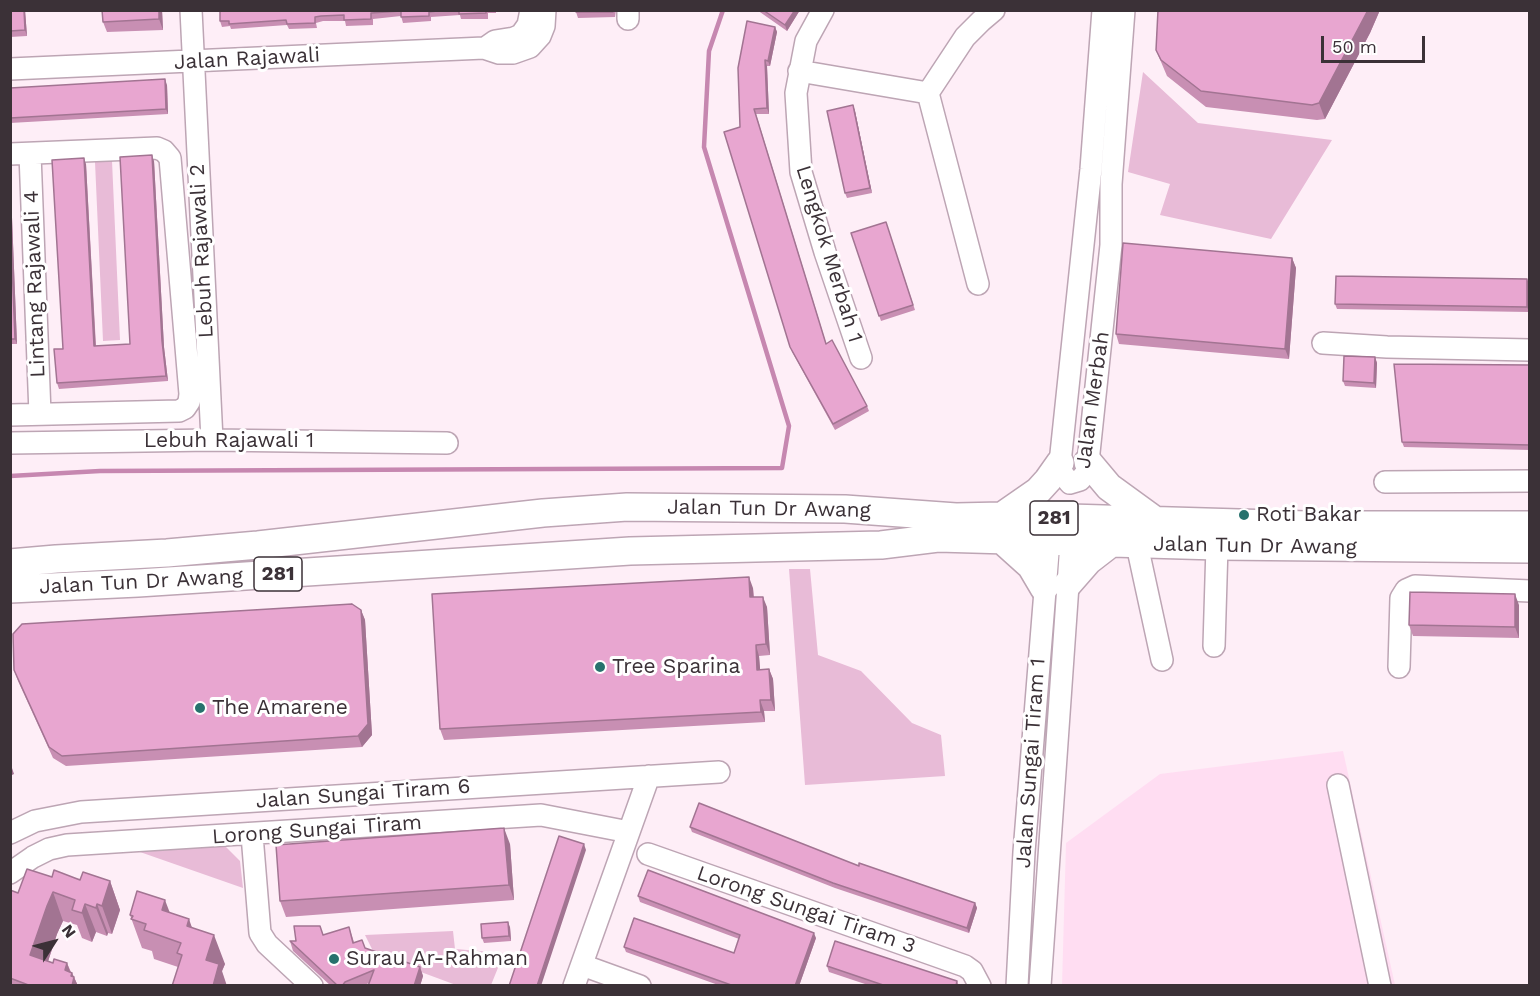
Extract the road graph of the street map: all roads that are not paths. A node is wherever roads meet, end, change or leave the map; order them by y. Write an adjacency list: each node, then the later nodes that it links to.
1 (191, 10): 9 (street, Lebuh Rajawali 2)
2 (531, 10): 8 (street, Jalan Rajawali)
3 (545, 10): 8 (street, Jalan Rajawali)
4 (823, 10): 11 (street, Lengkok Merbah 1)
5 (994, 10): 12 (street)
6 (1103, 10): 24 (street, Jalan Merbah)
7 (1124, 10): 23 (street, Jalan Merbah)
8 (484, 48): 9 (street, Jalan Rajawali)
9 (193, 62): 10 (street, Jalan Rajawali); 20 (street, Lebuh Rajawali 2)
10 (10, 69)
11 (799, 71): 12 (street); 17 (street, Lengkok Merbah 1)
12 (928, 93): 14 (street)
13 (20, 154): 18 (street, Lintang Rajawali 4); 18 (street)
14 (978, 284)
15 (1323, 343): 16 (street)
16 (1530, 350)
17 (861, 358)
18 (40, 414): 19 (street)
19 (10, 415)
20 (212, 440): 21 (street, Lebuh Rajawali 1); 22 (street, Lebuh Rajawali 1)
21 (10, 443)
22 (447, 443)
23 (1088, 462): 24 (street, Jalan Merbah); 29 (main road)
24 (1060, 463): 31 (main road)
25 (1530, 481): 26 (street)
26 (1385, 482)
27 (627, 507): 28 (main road, Jalan Tun Dr Awang / 281); 31 (main road, Jalan Tun Dr Awang / 281); 37 (main road)
28 (543, 513): 38 (main road); 39 (main road, Jalan Tun Dr Awang / 281)
29 (1154, 519): 30 (main road, Jalan Tun Dr Awang / 281); 31 (main road, Jalan Tun Dr Awang / 281)
30 (1530, 525)
31 (1001, 527): 32 (main road, Jalan Tun Dr Awang / 281); 37 (main road, Jalan Tun Dr Awang / 281); 40 (main road)
32 (1060, 541): 33 (main road, Jalan Tun Dr Awang / 281); 40 (street, Jalan Sungai Tiram 1)
33 (1110, 543): 34 (main road, Jalan Tun Dr Awang / 281); 40 (main road)
34 (1137, 544): 35 (main road, Jalan Tun Dr Awang / 281); 44 (street)
35 (1217, 546): 36 (main road, Jalan Tun Dr Awang / 281); 43 (street)
36 (1530, 549)
37 (630, 551): 38 (main road, Jalan Tun Dr Awang / 281)
38 (544, 558): 41 (main road, Jalan Tun Dr Awang / 281)
39 (10, 563)
40 (1056, 587): 59 (street, Jalan Sungai Tiram 1); 60 (street, Jalan Sungai Tiram 1)
41 (10, 589)
42 (1530, 591): 45 (street)
43 (1214, 646)
44 (1162, 660)
45 (1399, 667)
46 (718, 772): 47 (street, Jalan Sungai Tiram 6)
47 (649, 776): 49 (street); 50 (street, Jalan Sungai Tiram 6)
48 (1338, 785): 61 (street)
49 (629, 832): 51 (street, Lorong Sungai Tiram); 54 (street)
50 (10, 833)
51 (252, 835): 53 (street, Lorong Sungai Tiram); 55 (street)
52 (648, 854): 58 (street, Lorong Sungai Tiram 3)
53 (10, 873)
54 (582, 964): 56 (street); 57 (street)
55 (312, 986)
56 (574, 986)
57 (640, 986)
58 (980, 986)
59 (1017, 986)
60 (1040, 986)
61 (1380, 986)

